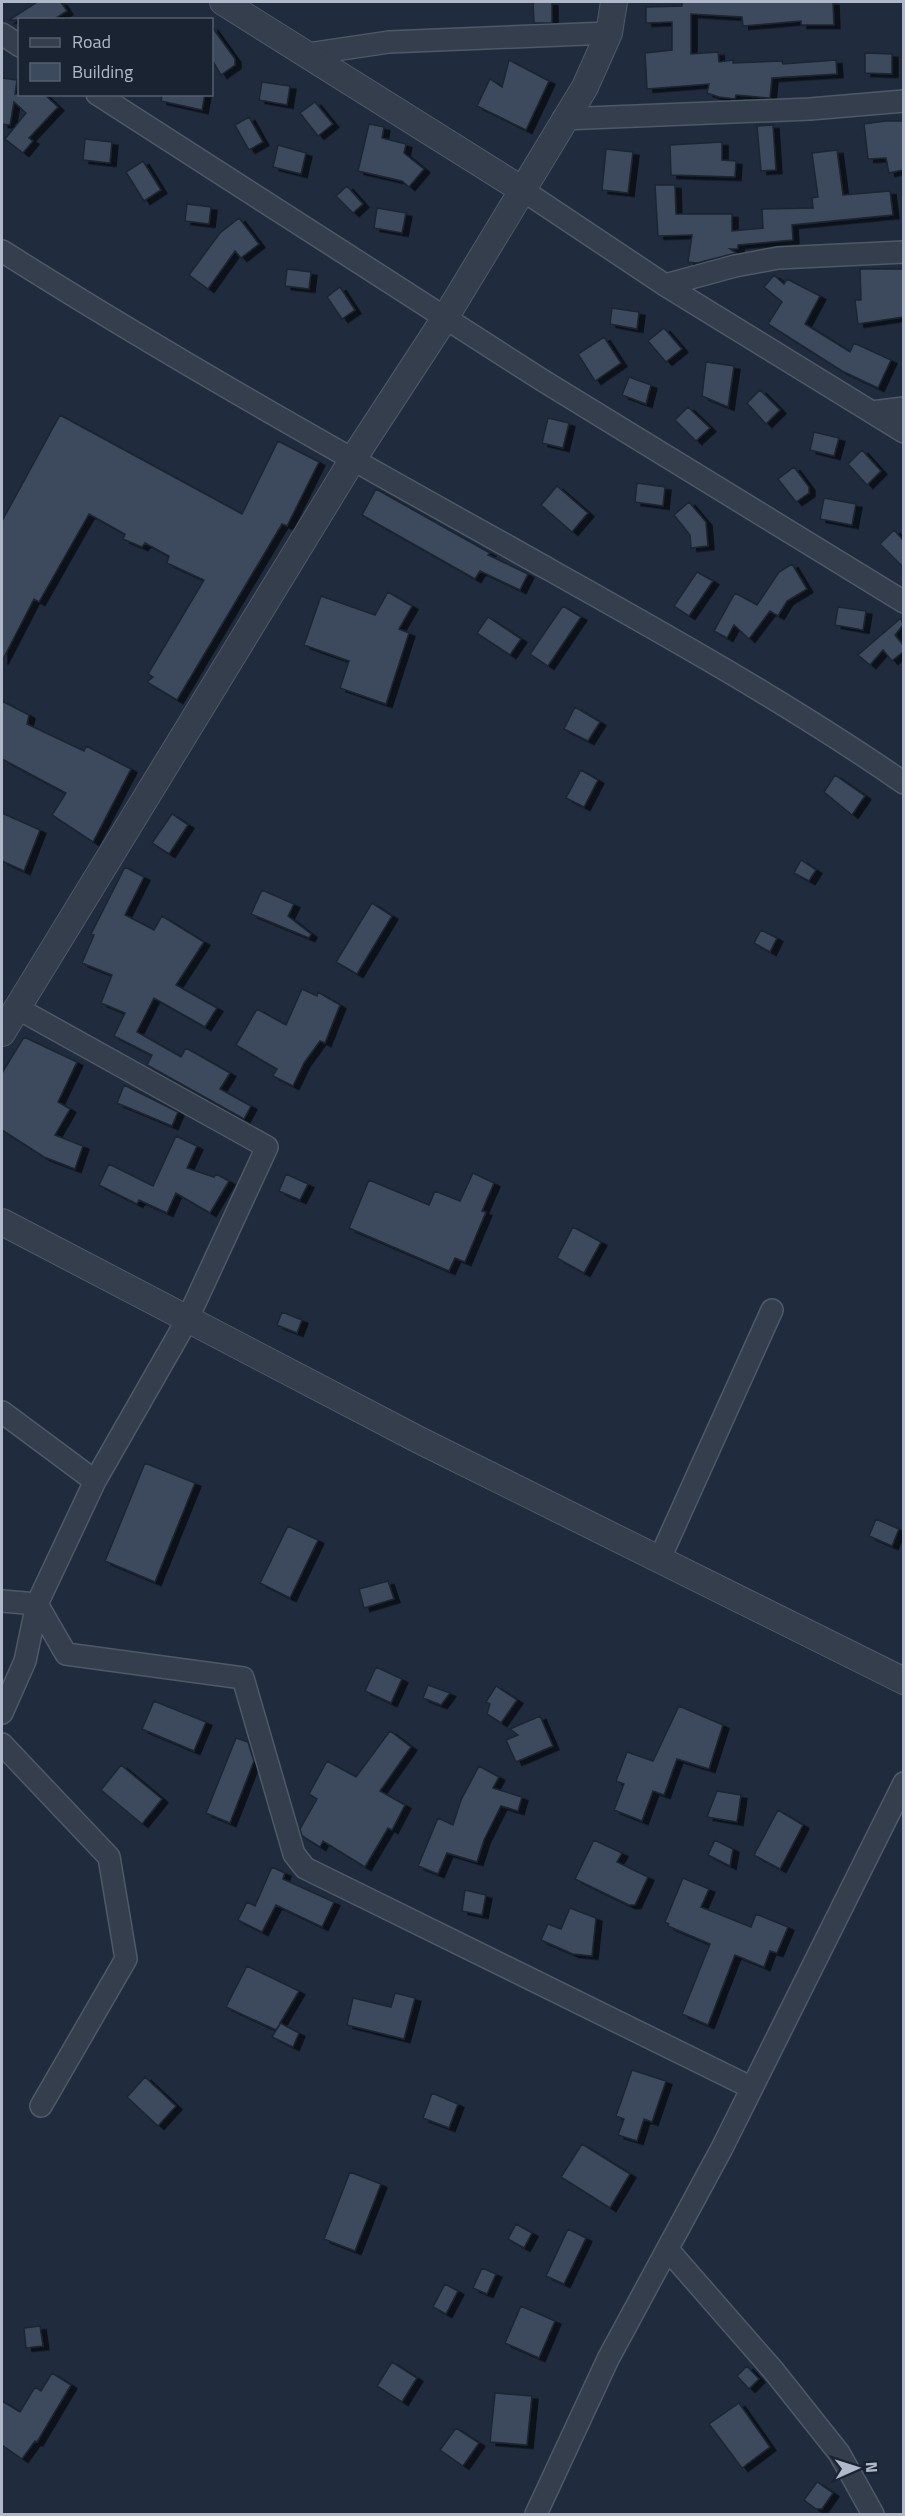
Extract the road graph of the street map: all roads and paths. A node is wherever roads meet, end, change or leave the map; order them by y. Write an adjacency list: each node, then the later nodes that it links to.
1 (223, 2): 6 (street)
2 (614, 2): 3 (street)
3 (609, 33): 6 (street); 9 (street)
4 (2, 34): 5 (street)
5 (18, 45)
6 (308, 54): 10 (street)
7 (100, 96): 14 (street)
8 (903, 101): 9 (street)
9 (563, 119): 10 (street)
10 (521, 189): 13 (street); 14 (street)
11 (2, 251): 18 (street)
12 (903, 252): 13 (street)
13 (665, 285): 16 (street)
14 (445, 318): 18 (street); 19 (street)
15 (903, 408): 16 (street)
16 (872, 412): 17 (street)
17 (903, 432)
18 (353, 459): 20 (street); 21 (street)
19 (903, 602)
20 (903, 783)
21 (17, 1008): 22 (street); 25 (street)
22 (2, 1033)
23 (2, 1222): 25 (street)
24 (772, 1310): 28 (street)
25 (187, 1320): 27 (street); 28 (street)
26 (2, 1412): 27 (street)
27 (95, 1481): 30 (street)
28 (660, 1558): 31 (street)
29 (2, 1601): 30 (street)
30 (37, 1605): 32 (street); 35 (street)
31 (903, 1681)
32 (2, 1713)
33 (2, 1744): 36 (street)
34 (903, 1783): 35 (street)
35 (752, 2088): 37 (street)
36 (41, 2106)
37 (669, 2251): 38 (street); 39 (street)
38 (536, 2514)
39 (873, 2514)

